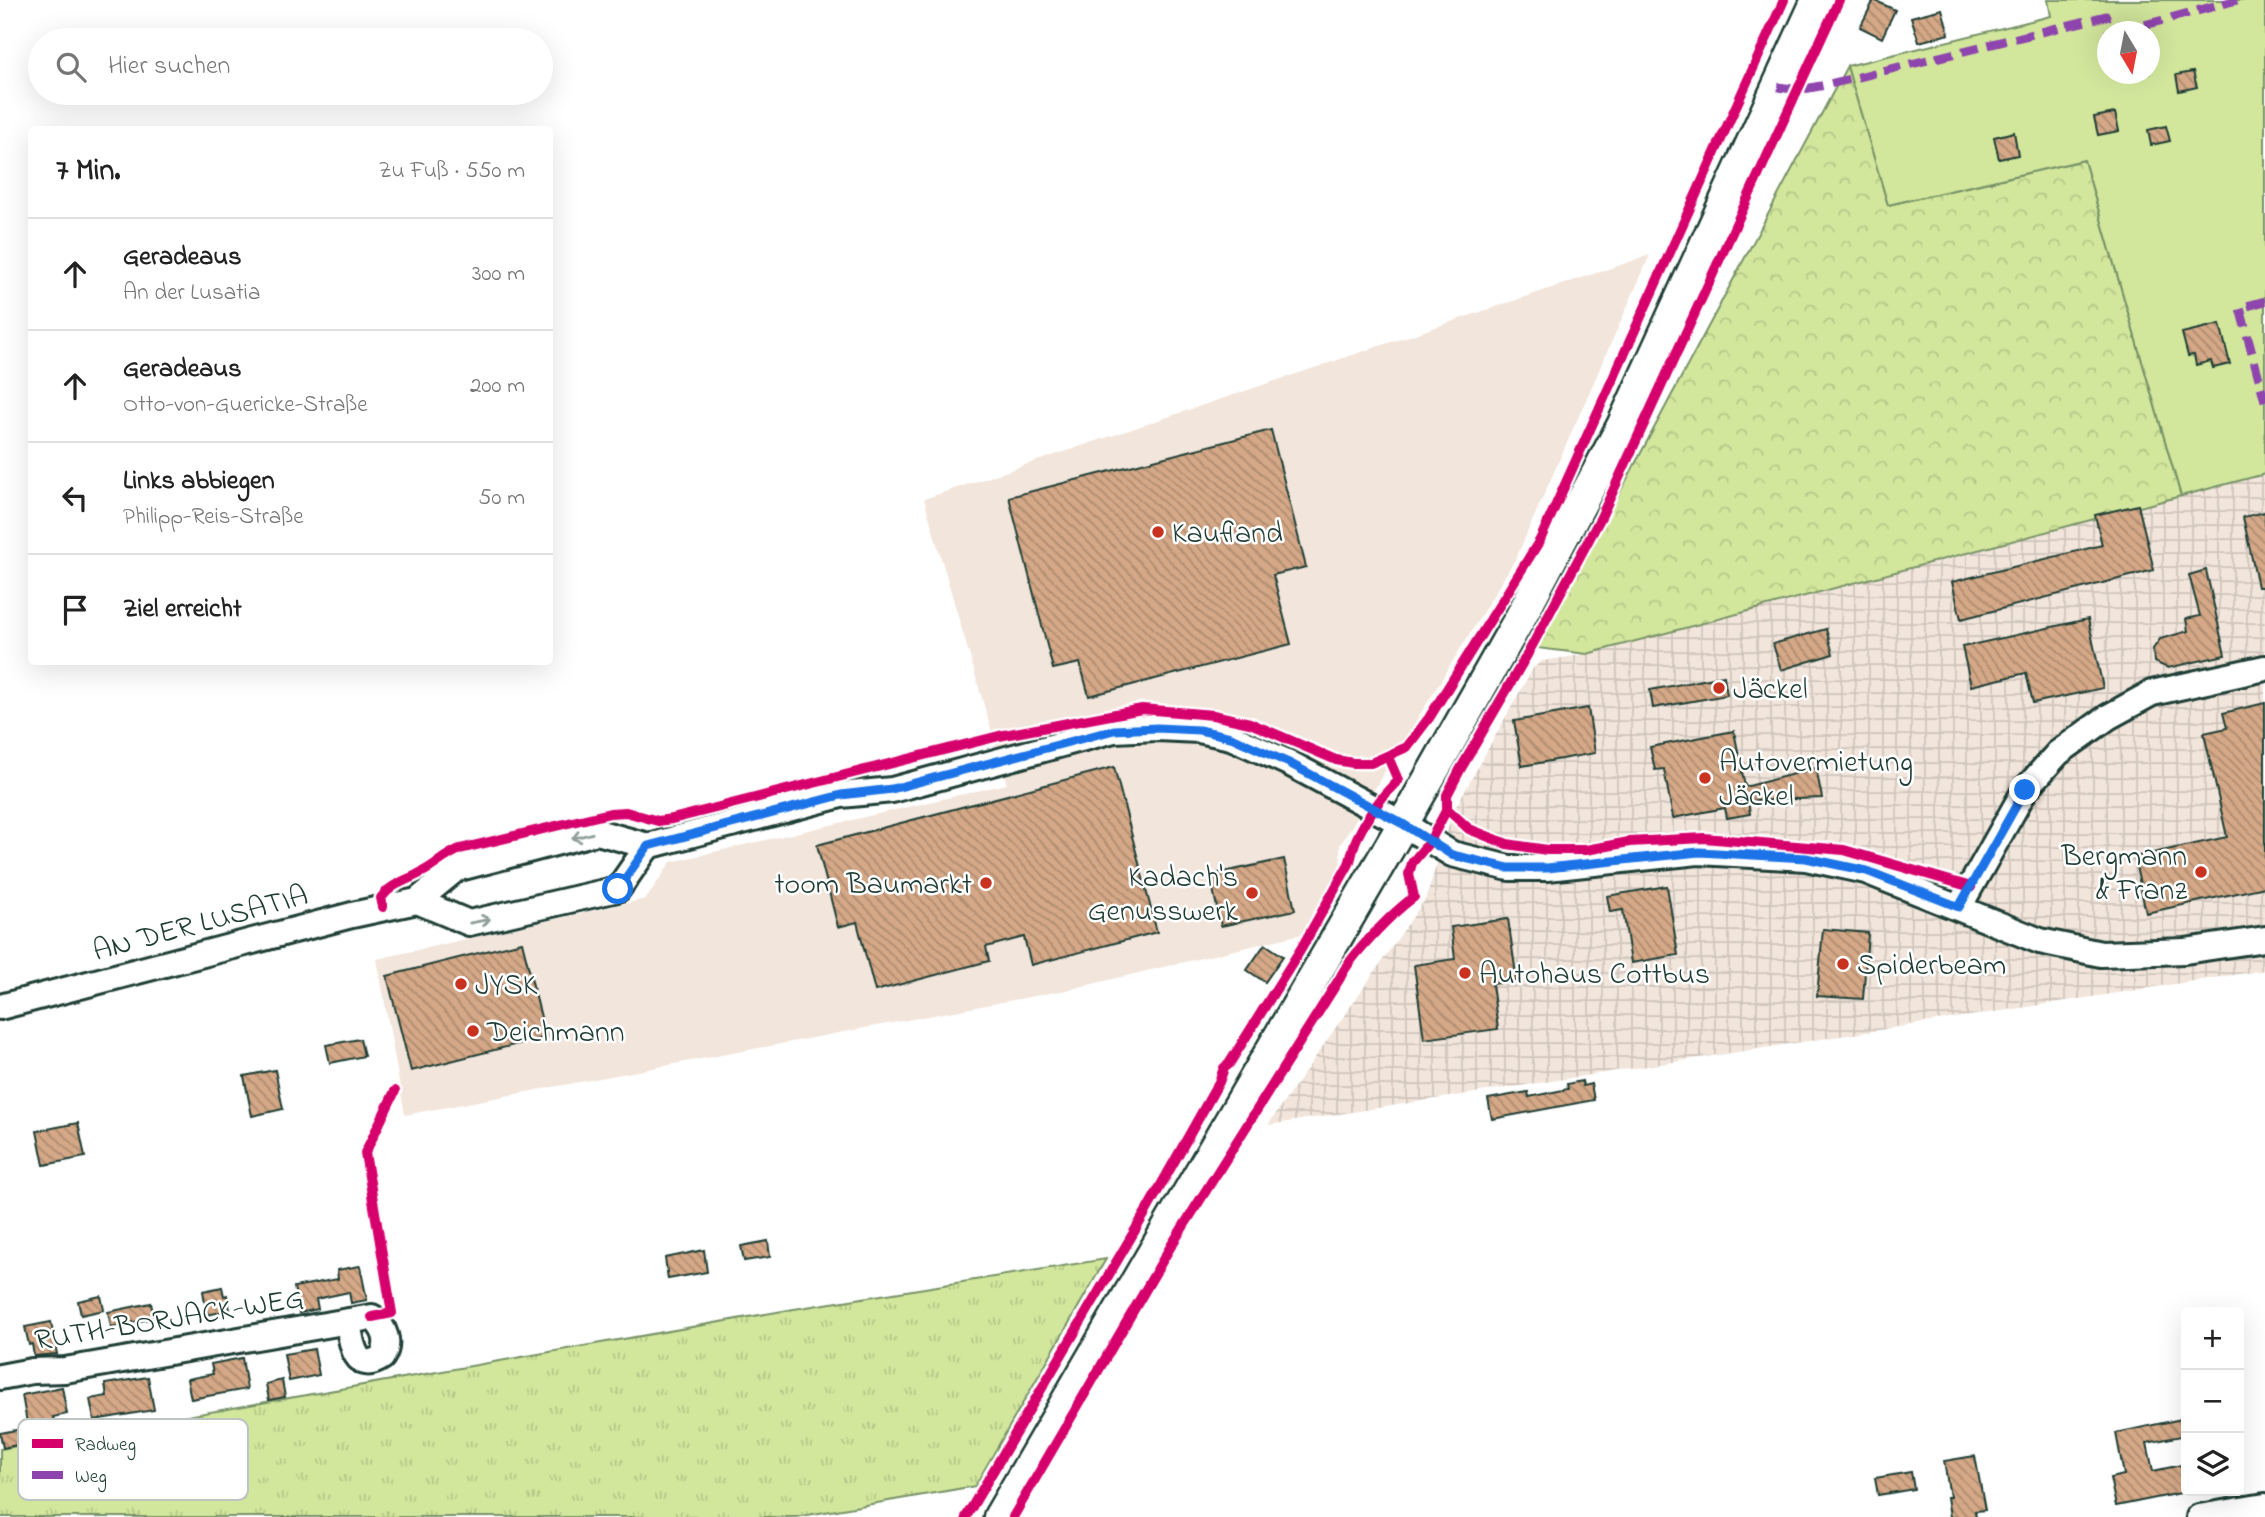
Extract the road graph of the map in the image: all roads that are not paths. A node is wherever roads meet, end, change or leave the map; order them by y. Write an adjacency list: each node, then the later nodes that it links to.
1 (1818, 0): 3 (main road)
2 (2265, 668): 6 (street)
3 (1403, 824): 4 (street); 6 (street); 12 (main road)
4 (648, 846): 5 (street, AN DER LUSATIA, one-way to 5); 5 (street, one-way to 4)
5 (417, 901): 8 (street, AN DER LUSATIA)
6 (1959, 907): 7 (street)
7 (2265, 939)
8 (0, 1007)
9 (348, 1321): 10 (street, RUTH-BORJACK-WEG)
10 (0, 1377)
11 (2265, 1506): 13 (street)
12 (999, 1517)
13 (2199, 1517)

